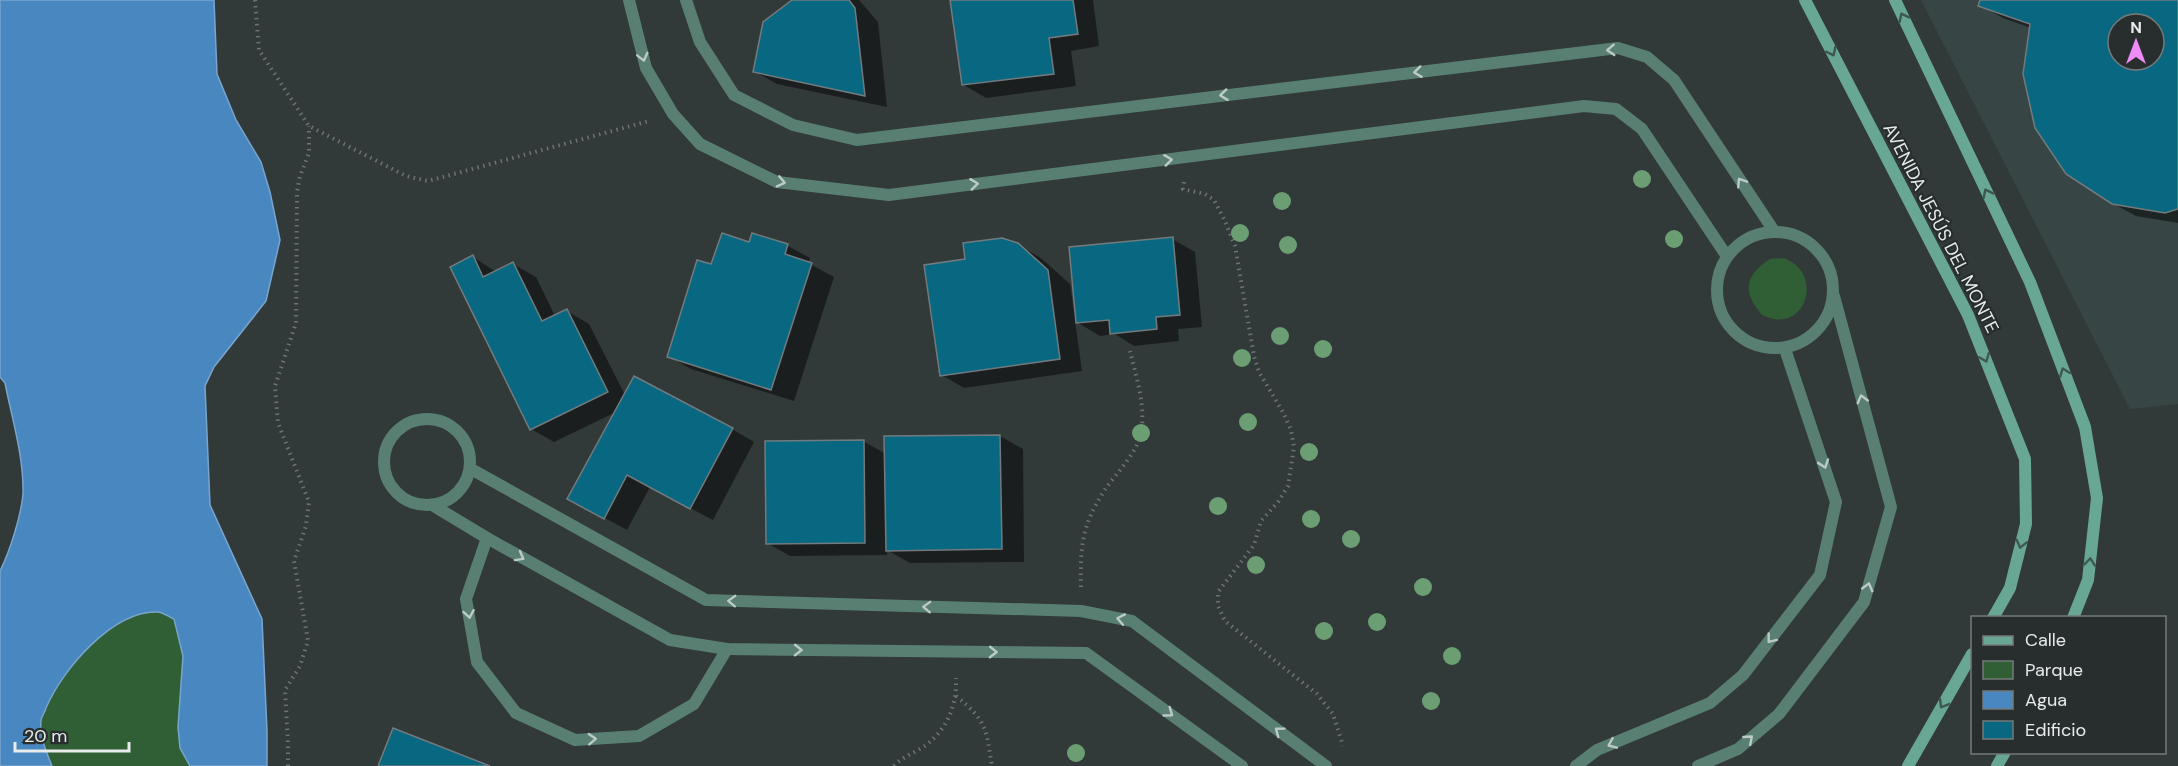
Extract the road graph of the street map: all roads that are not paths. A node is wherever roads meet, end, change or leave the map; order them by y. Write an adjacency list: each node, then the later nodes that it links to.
1 (629, 0): 6 (street, one-way to 6)
2 (686, 0): 5 (street, one-way to 2)
3 (1805, 0): 12 (main road, AVENIDA JESÚS DEL MONTE, one-way to 12)
4 (1895, 0): 13 (main road, one-way to 4)
5 (1773, 231): 6 (street); 7 (street)
6 (1726, 255): 8 (street)
7 (1834, 296): 8 (street); 19 (street, one-way to 7)
8 (1785, 349): 18 (street, one-way to 18)
9 (471, 470): 10 (street); 10 (street); 17 (street, one-way to 9)
10 (434, 506): 11 (street)
11 (487, 538): 14 (street, one-way to 14); 14 (street, one-way to 14)
12 (1994, 616)
13 (2074, 616)
14 (728, 649): 16 (street, one-way to 16)
15 (1971, 656): 20 (main road, one-way to 20)
16 (1242, 766)
17 (1326, 766)
18 (1575, 766)
19 (1698, 766)
20 (1908, 766)

